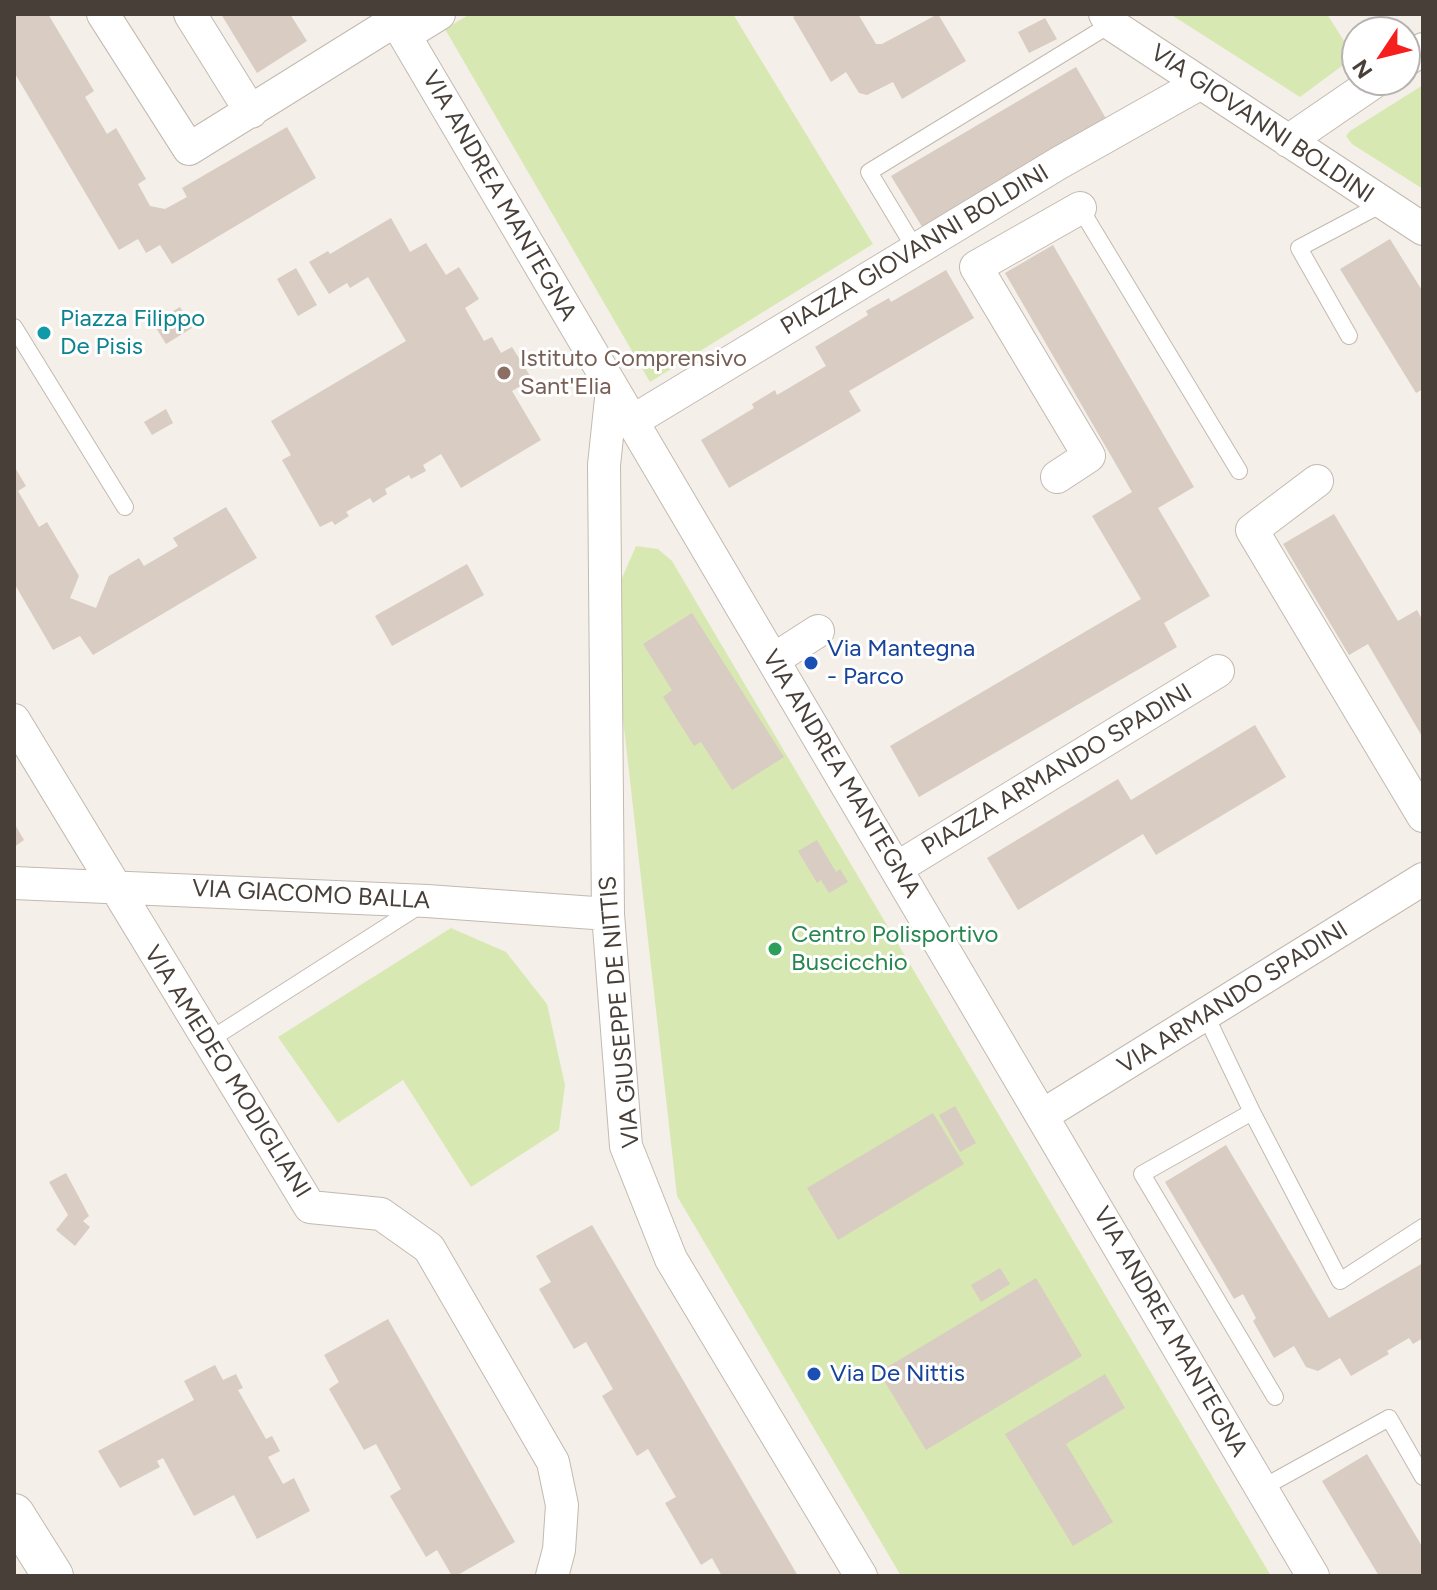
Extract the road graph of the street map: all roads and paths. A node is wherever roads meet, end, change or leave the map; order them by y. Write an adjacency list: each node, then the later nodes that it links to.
1 (103, 14): 8 (street)
2 (190, 14): 8 (street)
3 (439, 14): 5 (street)
4 (1108, 19): 6 (street, VIA GIOVANNI BOLDINI); 13 (lane)
5 (398, 23): 8 (street); 16 (street, VIA ANDREA MANTEGNA)
6 (1201, 83): 9 (street, VIA GIOVANNI BOLDINI); 13 (street, PIAZZA GIOVANNI BOLDINI)
7 (1354, 96): 9 (street)
8 (251, 112)
9 (1288, 141): 10 (street, VIA GIOVANNI BOLDINI)
10 (1382, 204): 12 (street, VIA GIOVANNI BOLDINI); 15 (lane)
11 (1080, 208): 18 (lane); 19 (street)
12 (1423, 229)
13 (916, 250): 17 (street, PIAZZA GIOVANNI BOLDINI)
14 (14, 327): 21 (lane)
15 (1349, 336)
16 (612, 389): 17 (street, VIA ANDREA MANTEGNA); 32 (street, VIA GIUSEPPE DE NITTIS)
17 (631, 422): 23 (street, VIA ANDREA MANTEGNA)
18 (1239, 471)
19 (1057, 477)
20 (1317, 481): 26 (street)
21 (125, 507)
22 (818, 631): 23 (street)
23 (773, 660): 27 (street, VIA ANDREA MANTEGNA)
24 (1218, 671): 27 (street, PIAZZA ARMANDO SPADINI)
25 (14, 720): 30 (street, VIA AMEDEO MODIGLIANI)
26 (1423, 816)
27 (897, 868): 36 (street, VIA ANDREA MANTEGNA)
28 (1423, 879): 33 (street, VIA ARMANDO SPADINI)
29 (14, 883): 30 (street, VIA GIACOMO BALLA)
30 (112, 885): 31 (street, VIA GIACOMO BALLA); 34 (street, VIA AMEDEO MODIGLIANI)
31 (427, 901): 32 (street, VIA GIACOMO BALLA); 34 (lane)
32 (608, 914): 44 (street, VIA GIUSEPPE DE NITTIS)
33 (1206, 1016): 35 (lane); 36 (street, VIA ARMANDO SPADINI)
34 (208, 1041): 43 (street, VIA AMEDEO MODIGLIANI)
35 (1252, 1112): 37 (lane); 38 (lane)
36 (1043, 1115): 40 (street, VIA ANDREA MANTEGNA)
37 (1423, 1227)
38 (1275, 1397)
39 (1423, 1477): 40 (lane)
40 (1262, 1488): 45 (street, VIA ANDREA MANTEGNA)
41 (14, 1514): 42 (street)
42 (53, 1576)
43 (552, 1576)
44 (861, 1576)
45 (1313, 1576)

